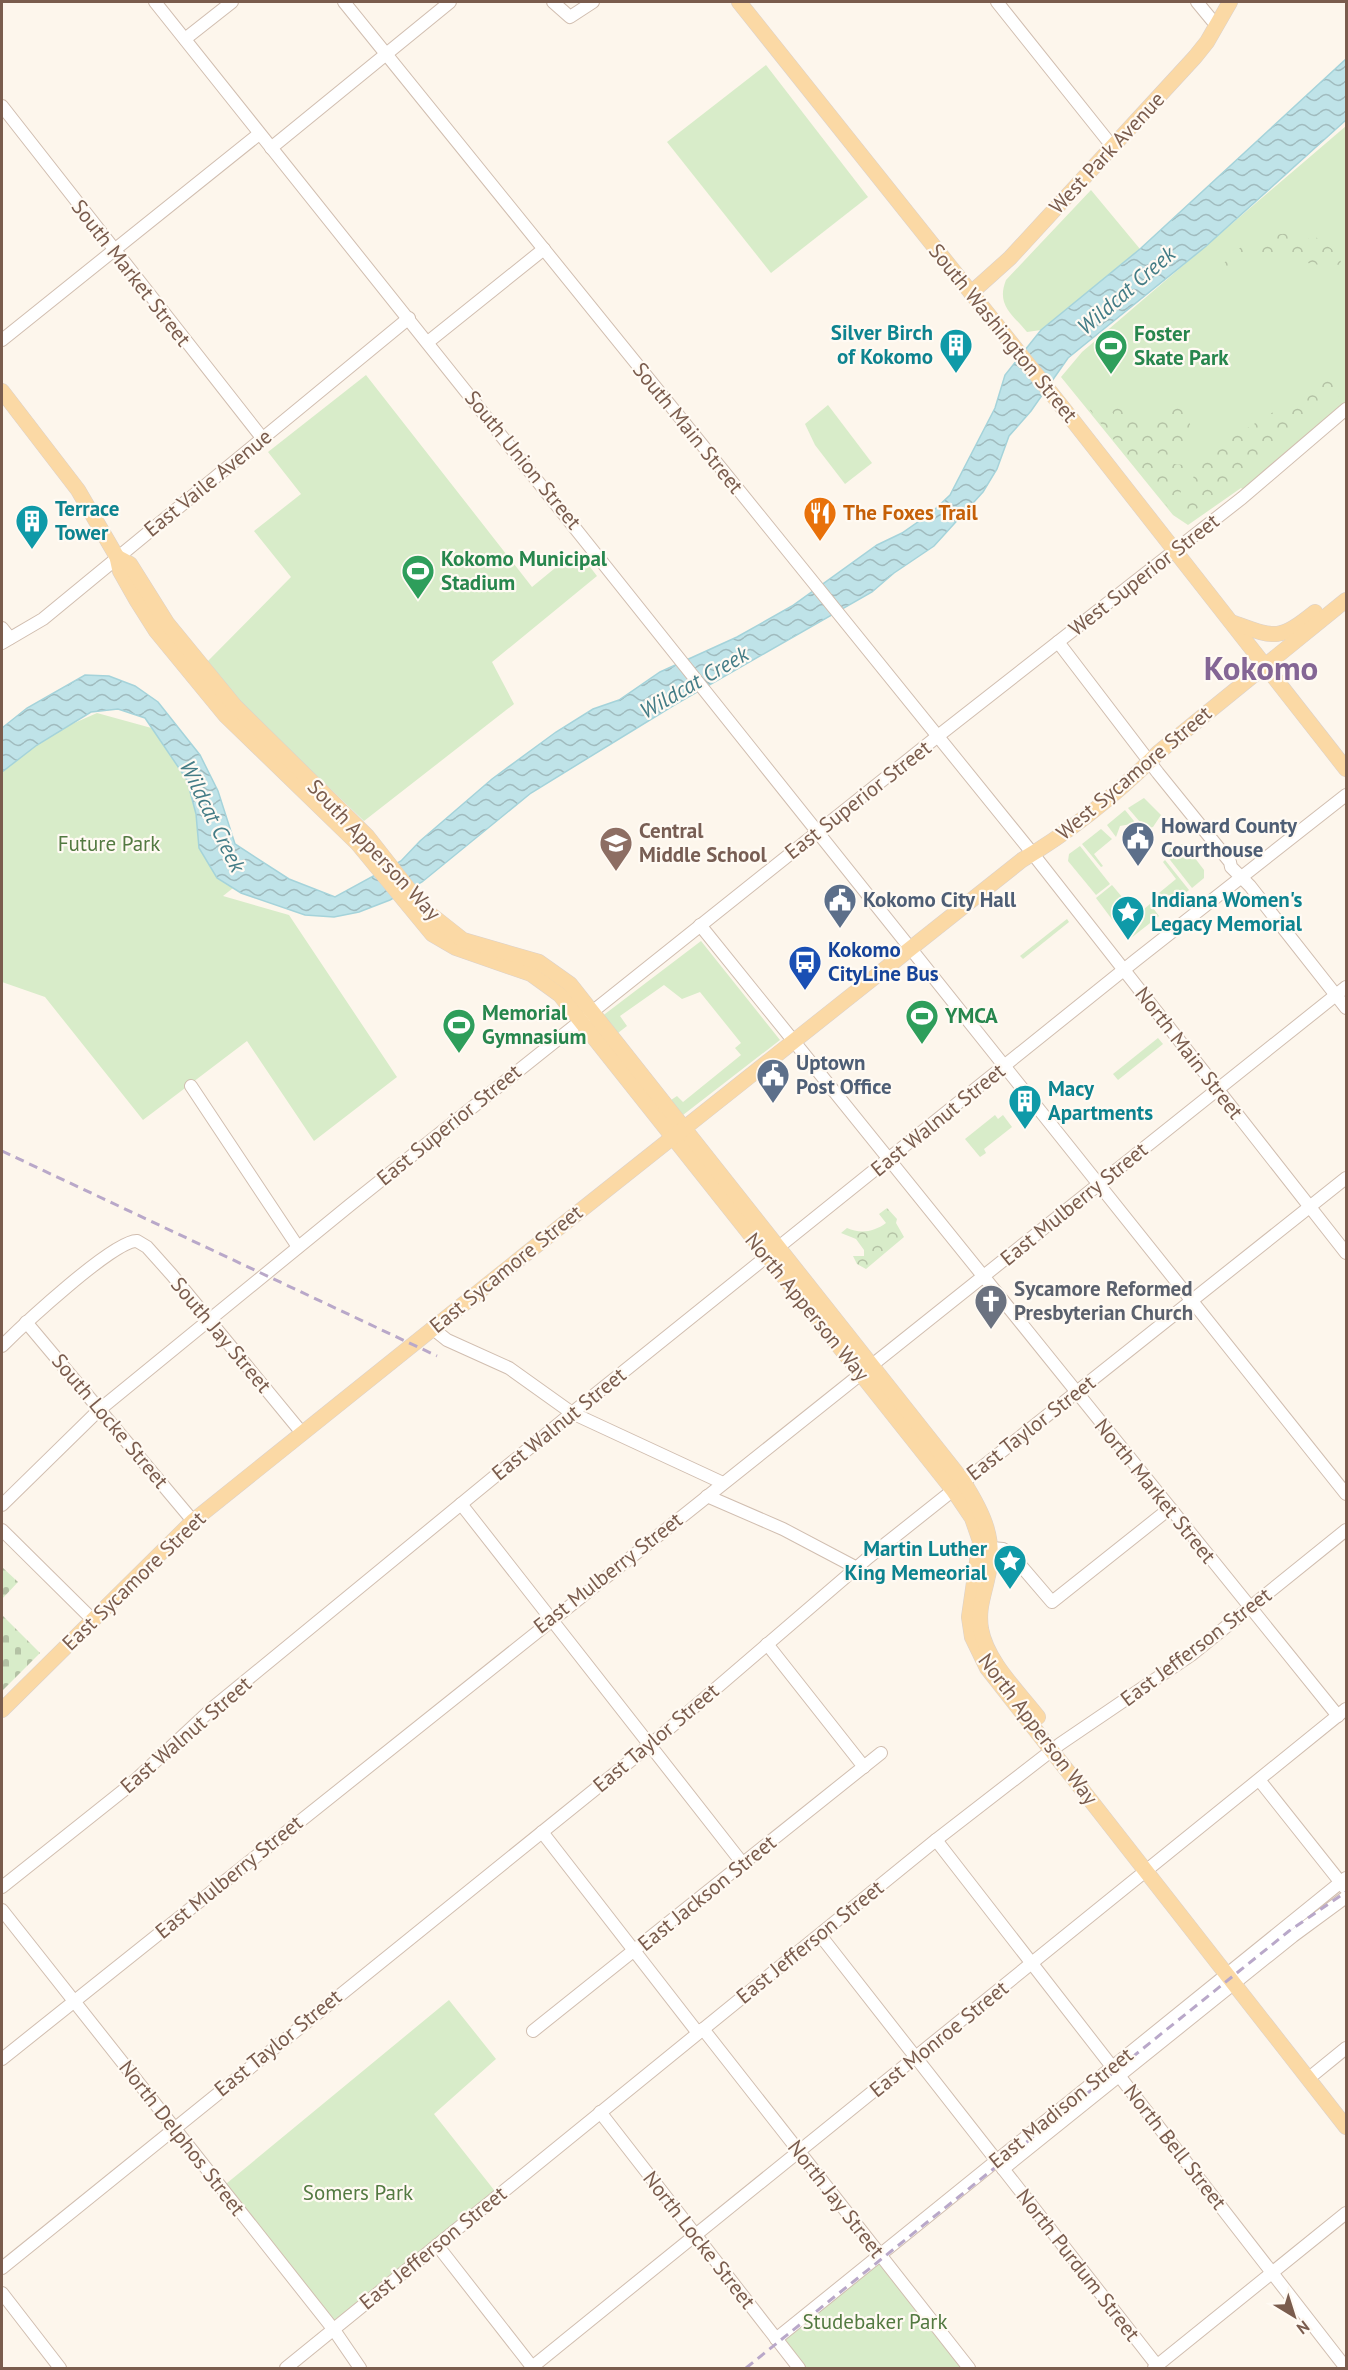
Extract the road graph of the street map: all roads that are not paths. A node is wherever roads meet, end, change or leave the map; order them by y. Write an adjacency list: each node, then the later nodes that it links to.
1 (155, 2): 12 (street, South Union Street)
2 (232, 2): 12 (street)
3 (344, 2): 13 (street, South Main Street)
4 (450, 2): 13 (street)
5 (553, 2): 6 (street)
6 (593, 2)
7 (739, 2): 20 (main road, South Washington Street)
8 (997, 2): 16 (street)
9 (1197, 2): 11 (street)
10 (1230, 2): 11 (main road, West Park Avenue)
11 (1216, 25): 16 (main road, West Park Avenue)
12 (185, 39): 15 (street, South Union Street)
13 (386, 53): 17 (street); 18 (street, South Main Street)
14 (2, 106): 19 (street, South Market Street)
15 (259, 134): 17 (street, South Union Street); 19 (street)
16 (1112, 146): 20 (main road, West Park Avenue)
17 (271, 148): 21 (street, South Union Street)
18 (544, 249): 23 (street); 36 (street, South Main Street)
19 (114, 250): 22 (street); 26 (street, South Market Street)
20 (971, 293): 27 (main road, South Washington Street)
21 (409, 318): 23 (street, South Union Street); 26 (street, East Vaile Avenue)
22 (2, 340)
23 (428, 342): 40 (street, South Union Street)
24 (2, 391): 28 (main road, South Apperson Way)
25 (1347, 409): 27 (street, West Superior Street)
26 (263, 439): 28 (street, East Vaile Avenue)
27 (1175, 550): 31 (main road, South Washington Street); 34 (street, West Superior Street)
28 (117, 557): 33 (street, East Vaile Avenue); 49 (main road, South Apperson Way)
29 (1347, 595): 31 (main road)
30 (1347, 600): 35 (main road, West Sycamore Street)
31 (1230, 621): 35 (main road, South Washington Street)
32 (2, 628): 33 (street)
33 (6, 640)
34 (1058, 642): 36 (street, West Superior Street); 37 (street)
35 (1265, 666): 37 (main road, West Sycamore Street); 38 (main road, South Washington Street)
36 (938, 736): 40 (street, East Superior Street); 41 (street, South Main Street)
37 (1150, 761): 41 (main road, West Sycamore Street); 42 (street)
38 (1347, 769)
39 (1347, 795): 42 (street, East Walnut Street)
40 (819, 831): 43 (street, East Superior Street); 44 (street, South Union Street)
41 (1033, 854): 44 (main road, East Sycamore Street); 45 (street, North Main Street)
42 (1242, 877): 45 (street, East Walnut Street); 47 (street)
43 (700, 925): 49 (street, East Superior Street); 50 (street)
44 (911, 948): 50 (main road, East Sycamore Street); 51 (street, South Union Street)
45 (1124, 970): 51 (street, East Walnut Street); 53 (street, North Main Street)
46 (1347, 987): 47 (street, East Mulberry Street)
47 (1336, 995): 48 (street); 53 (street, East Mulberry Street)
48 (1347, 1008)
49 (585, 1016): 54 (main road, South Apperson Way); 59 (street, East Superior Street)
50 (793, 1041): 54 (main road, East Sycamore Street); 55 (street, North Market Street)
51 (1006, 1066): 55 (street, East Walnut Street); 57 (street, South Union Street)
52 (191, 1086): 59 (street)
53 (1217, 1090): 57 (street, East Mulberry Street); 58 (street, North Main Street)
54 (677, 1133): 60 (main road, North Apperson Way); 66 (main road, East Sycamore Street)
55 (889, 1159): 60 (street, East Walnut Street); 62 (street, North Market Street)
56 (1347, 1178): 58 (street, East Taylor Street)
57 (1100, 1183): 62 (street, East Mulberry Street); 63 (street, South Union Street)
58 (1310, 1207): 61 (street, North Main Street); 63 (street, East Taylor Street)
59 (298, 1247): 64 (street, East Superior Street)
60 (772, 1252): 68 (main road, North Apperson Way); 71 (street, East Walnut Street)
61 (1347, 1253)
62 (982, 1278): 68 (street, East Mulberry Street); 69 (street, North Market Street)
63 (1192, 1301): 69 (street, East Taylor Street); 75 (street, South Union Street)
64 (208, 1320): 65 (street, South Jay Street); 70 (street, East Superior Street); 72 (street, South Jay Street)
65 (26, 1322): 67 (street); 70 (street, South Locke Street)
66 (432, 1328): 71 (street); 72 (main road, East Sycamore Street)
67 (2, 1346)
68 (866, 1370): 73 (street, East Mulberry Street); 74 (main road, North Apperson Way)
69 (1076, 1393): 74 (street, East Taylor Street); 79 (street, North Market Street)
70 (99, 1410): 78 (street, East Superior Street); 80 (street, South Locke Street)
71 (572, 1413): 73 (street); 77 (street, East Walnut Street)
72 (302, 1433): 80 (main road, East Sycamore Street)
73 (723, 1483): 76 (street, East Mulberry Street)
74 (958, 1486): 83 (main road, North Apperson Way); 84 (street, East Taylor Street)
75 (1347, 1494)
76 (707, 1496): 84 (street); 86 (street, East Mulberry Street)
77 (461, 1504): 86 (street); 101 (street, East Walnut Street)
78 (2, 1505)
79 (1169, 1509): 83 (street); 85 (street, North Market Street)
80 (193, 1521): 87 (main road, East Sycamore Street)
81 (2, 1530): 87 (street)
82 (1347, 1530): 85 (street, East Jefferson Street)
83 (986, 1547): 92 (main road, North Apperson Way)
84 (856, 1568): 88 (street, East Taylor Street)
85 (1250, 1607): 90 (street, North Market Street); 92 (street, East Jefferson Street)
86 (551, 1618): 91 (street); 108 (street, East Mulberry Street)
87 (92, 1619): 89 (main road, East Sycamore Street)
88 (767, 1644): 91 (street, East Taylor Street); 94 (street)
89 (2, 1710)
90 (1342, 1713): 95 (street, East Monroe Street)
91 (650, 1744): 96 (street, East Taylor Street); 98 (street)
92 (1056, 1747): 97 (street, East Jefferson Street); 99 (main road, North Apperson Way)
93 (881, 1753): 94 (street, East Jackson Street)
94 (864, 1767): 98 (street, East Jackson Street)
95 (1260, 1781): 99 (street, East Monroe Street); 100 (street)
96 (542, 1832): 105 (street, North Jay Street); 119 (street, East Taylor Street)
97 (936, 1840): 104 (street, East Jefferson Street); 106 (street, North Bell Street)
98 (743, 1864): 105 (street, East Jackson Street)
99 (1151, 1869): 106 (street, East Monroe Street); 107 (main road, North Apperson Way)
100 (1344, 1884): 107 (street, East Madison Street)
101 (2, 1887)
102 (1347, 1898): 107 (street, East Madison Street)
103 (2, 1910): 108 (street, North Delphos Street)
104 (820, 1935): 110 (street, East Jefferson Street); 112 (street, North Purdum Street)
105 (634, 1951): 109 (street, East Jackson Street); 110 (street, North Jay Street)
106 (1033, 1964): 112 (street, East Monroe Street); 114 (street, North Bell Street)
107 (1235, 1976): 114 (street, East Madison Street); 115 (main road, North Apperson Way); 118 (main road, North Apperson Way)
108 (74, 2001): 113 (street, East Mulberry Street); 119 (street, North Delphos Street)
109 (533, 2031)
110 (700, 2031): 116 (street, East Jefferson Street); 120 (street, North Jay Street)
111 (1347, 2048): 115 (street)
112 (916, 2058): 120 (street, East Monroe Street); 121 (street, North Purdum Street)
113 (2, 2059)
114 (1116, 2072): 121 (street, East Madison Street); 127 (street, North Bell Street)
115 (1314, 2074): 117 (main road, North Apperson Way)
116 (600, 2112): 123 (street, North Locke Street); 124 (street, East Jefferson Street)
117 (1347, 2115)
118 (1347, 2127)
119 (174, 2128): 126 (street, East Taylor Street); 129 (street, North Delphos Street)
120 (800, 2152): 123 (street, East Monroe Street); 125 (street, North Jay Street)
121 (999, 2165): 125 (street, East Madison Street); 137 (street, North Purdum Street)
122 (1347, 2212): 127 (street)
123 (695, 2235): 130 (street, North Locke Street); 134 (street, East Monroe Street)
124 (437, 2245): 129 (street, East Jefferson Street); 134 (street)
125 (880, 2255): 130 (street, East Madison Street); 136 (street, North Jay Street)
126 (2, 2268)
127 (1272, 2273): 137 (street); 138 (street, North Bell Street)
128 (2, 2293): 131 (street)
129 (334, 2330): 132 (street, East Jefferson Street); 133 (street, North Delphos Street)
130 (776, 2339): 135 (street, North Locke Street)
131 (60, 2368)
132 (286, 2368)
133 (360, 2368)
134 (532, 2368)
135 (799, 2368)
136 (969, 2368)
137 (1156, 2368)
138 (1347, 2368)

